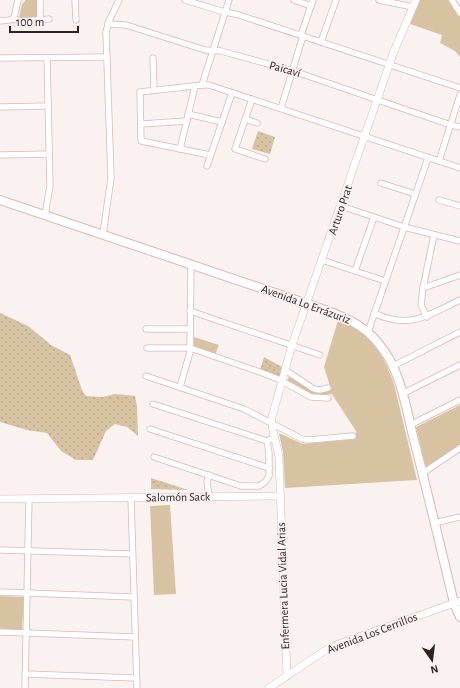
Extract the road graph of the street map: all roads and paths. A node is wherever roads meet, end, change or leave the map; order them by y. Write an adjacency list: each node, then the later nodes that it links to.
1 (18, 0): 15 (street)
2 (40, 0): 17 (street)
3 (75, 0): 18 (street)
4 (119, 0): 20 (street)
5 (186, 0): 13 (street)
6 (229, 0): 13 (street)
7 (294, 0): 11 (street)
8 (336, 0): 22 (street)
9 (379, 0): 12 (street)
10 (452, 0): 14 (street)
11 (312, 3): 21 (street)
12 (414, 3): 28 (street, Arturo Prat)
13 (225, 12): 21 (street); 23 (street)
14 (460, 13)
15 (13, 19): 17 (street); 19 (street)
16 (50, 19): 17 (street)
17 (40, 20)
18 (76, 20)
19 (0, 21)
20 (108, 24): 23 (street, Paicaví); 24 (street)
21 (302, 36): 22 (street); 29 (street)
22 (321, 42): 28 (street)
23 (213, 51): 29 (street, Paicaví); 30 (street)
24 (107, 57): 26 (street); 68 (street)
25 (0, 58): 26 (street)
26 (47, 58): 38 (street)
27 (152, 58): 33 (street)
28 (390, 64): 32 (street); 37 (street, Arturo Prat)
29 (293, 71): 37 (street, Paicaví); 40 (street)
30 (202, 85): 31 (street); 34 (street)
31 (195, 86): 33 (street); 41 (street)
32 (460, 88)
33 (154, 90): 46 (street)
34 (232, 93): 36 (street); 44 (street)
35 (460, 95): 47 (street)
36 (252, 99): 40 (street); 42 (street)
37 (378, 99): 47 (street, Paicaví); 49 (street, Arturo Prat)
38 (48, 106): 39 (street); 52 (street)
39 (0, 107)
40 (281, 108): 49 (street)
41 (188, 114): 43 (street); 44 (street)
42 (245, 119): 45 (street); 55 (street)
43 (187, 121): 46 (street); 50 (street)
44 (222, 122): 53 (street)
45 (257, 123)
46 (141, 124): 50 (street)
47 (451, 125): 48 (street, Paicaví); 56 (street)
48 (460, 127)
49 (365, 137): 54 (street); 63 (street, Arturo Prat)
50 (180, 149): 53 (street)
51 (0, 154): 52 (street)
52 (49, 154): 65 (street)
53 (210, 155): 57 (street)
54 (428, 158): 56 (street); 60 (street)
55 (265, 160)
56 (439, 161): 58 (street)
57 (207, 166)
58 (460, 168)
59 (381, 183): 60 (street)
60 (415, 194): 67 (street)
61 (0, 200): 65 (main road, Avenida Lo Errázuriz)
62 (439, 200): 64 (street)
63 (341, 206): 66 (street); 71 (street, Arturo Prat)
64 (460, 206)
65 (44, 215): 68 (main road, Avenida Lo Errázuriz)
66 (374, 217): 67 (street); 73 (street)
67 (404, 227): 69 (street); 75 (street)
68 (103, 234): 72 (main road, Avenida Lo Errázuriz)
69 (434, 235): 70 (street); 76 (street)
70 (460, 241)
71 (322, 260): 73 (street); 78 (street, Arturo Prat)
72 (191, 264): 78 (main road, Avenida Lo Errázuriz); 79 (street)
73 (354, 271): 75 (street)
74 (460, 275): 76 (street)
75 (384, 282): 80 (street)
76 (423, 288): 81 (street)
77 (460, 300): 81 (street)
78 (308, 303): 84 (main road, Avenida Lo Errázuriz); 86 (street, Arturo Prat)
79 (190, 311): 83 (street); 86 (street)
80 (374, 313): 81 (street); 84 (street)
81 (426, 316)
82 (146, 329): 83 (street)
83 (190, 329): 88 (street)
84 (368, 332): 91 (main road, Avenida Lo Errázuriz)
85 (460, 332): 91 (street)
86 (292, 345): 89 (street); 92 (street, Arturo Prat)
87 (146, 348): 88 (street)
88 (190, 348): 94 (street); 95 (street)
89 (320, 355)
90 (460, 365): 97 (street)
91 (393, 366): 97 (main road, Avenida Lo Errázuriz)
92 (285, 370): 94 (street, Arturo Prat); 96 (street)
93 (146, 376): 95 (street)
94 (282, 381): 98 (street); 101 (street, Arturo Prat)
95 (180, 387): 101 (street)
96 (328, 388)
97 (402, 394): 102 (main road, Avenida Lo Errázuriz)
98 (328, 398)
99 (460, 400): 102 (street)
100 (153, 404): 106 (street)
101 (271, 422): 104 (street); 105 (street)
102 (410, 425): 110 (main road, Avenida Lo Errázuriz)
103 (150, 429): 109 (street)
104 (353, 436)
105 (275, 438): 106 (street); 112 (street)
106 (267, 441): 109 (street)
107 (460, 450): 110 (street)
108 (154, 457): 111 (street)
109 (269, 468): 111 (street)
110 (423, 473): 118 (main road, Avenida Lo Errázuriz)
111 (209, 475): 113 (street)
112 (280, 496): 113 (street, Salomón Sack); 131 (street, Enfermera Lucia Vidal Arias)
113 (209, 497): 114 (street, Salomón Sack)
114 (131, 498): 116 (street, Salomón Sack); 121 (street)
115 (0, 499): 116 (street, Salomón Sack)
116 (29, 499): 120 (street)
117 (460, 517): 118 (street)
118 (435, 523): 125 (main road, Avenida Lo Errázuriz)
119 (0, 550): 120 (street)
120 (28, 551): 121 (street); 123 (street)
121 (132, 554): 124 (street)
122 (0, 592): 123 (street)
123 (27, 593): 124 (street); 128 (street)
124 (134, 597): 129 (street)
125 (457, 602): 126 (main road, Avenida Lo Errázuriz); 131 (street, Avenida Los Cerrillos)
126 (460, 617)
127 (0, 632): 128 (street)
128 (26, 633): 129 (street); 130 (street)
129 (135, 637): 132 (street)
130 (25, 674): 132 (street); 133 (street)
131 (287, 676): 135 (street, Avenida Los Cerrillos)
132 (136, 678): 134 (street)
133 (25, 688)
134 (137, 688)
135 (269, 688)

